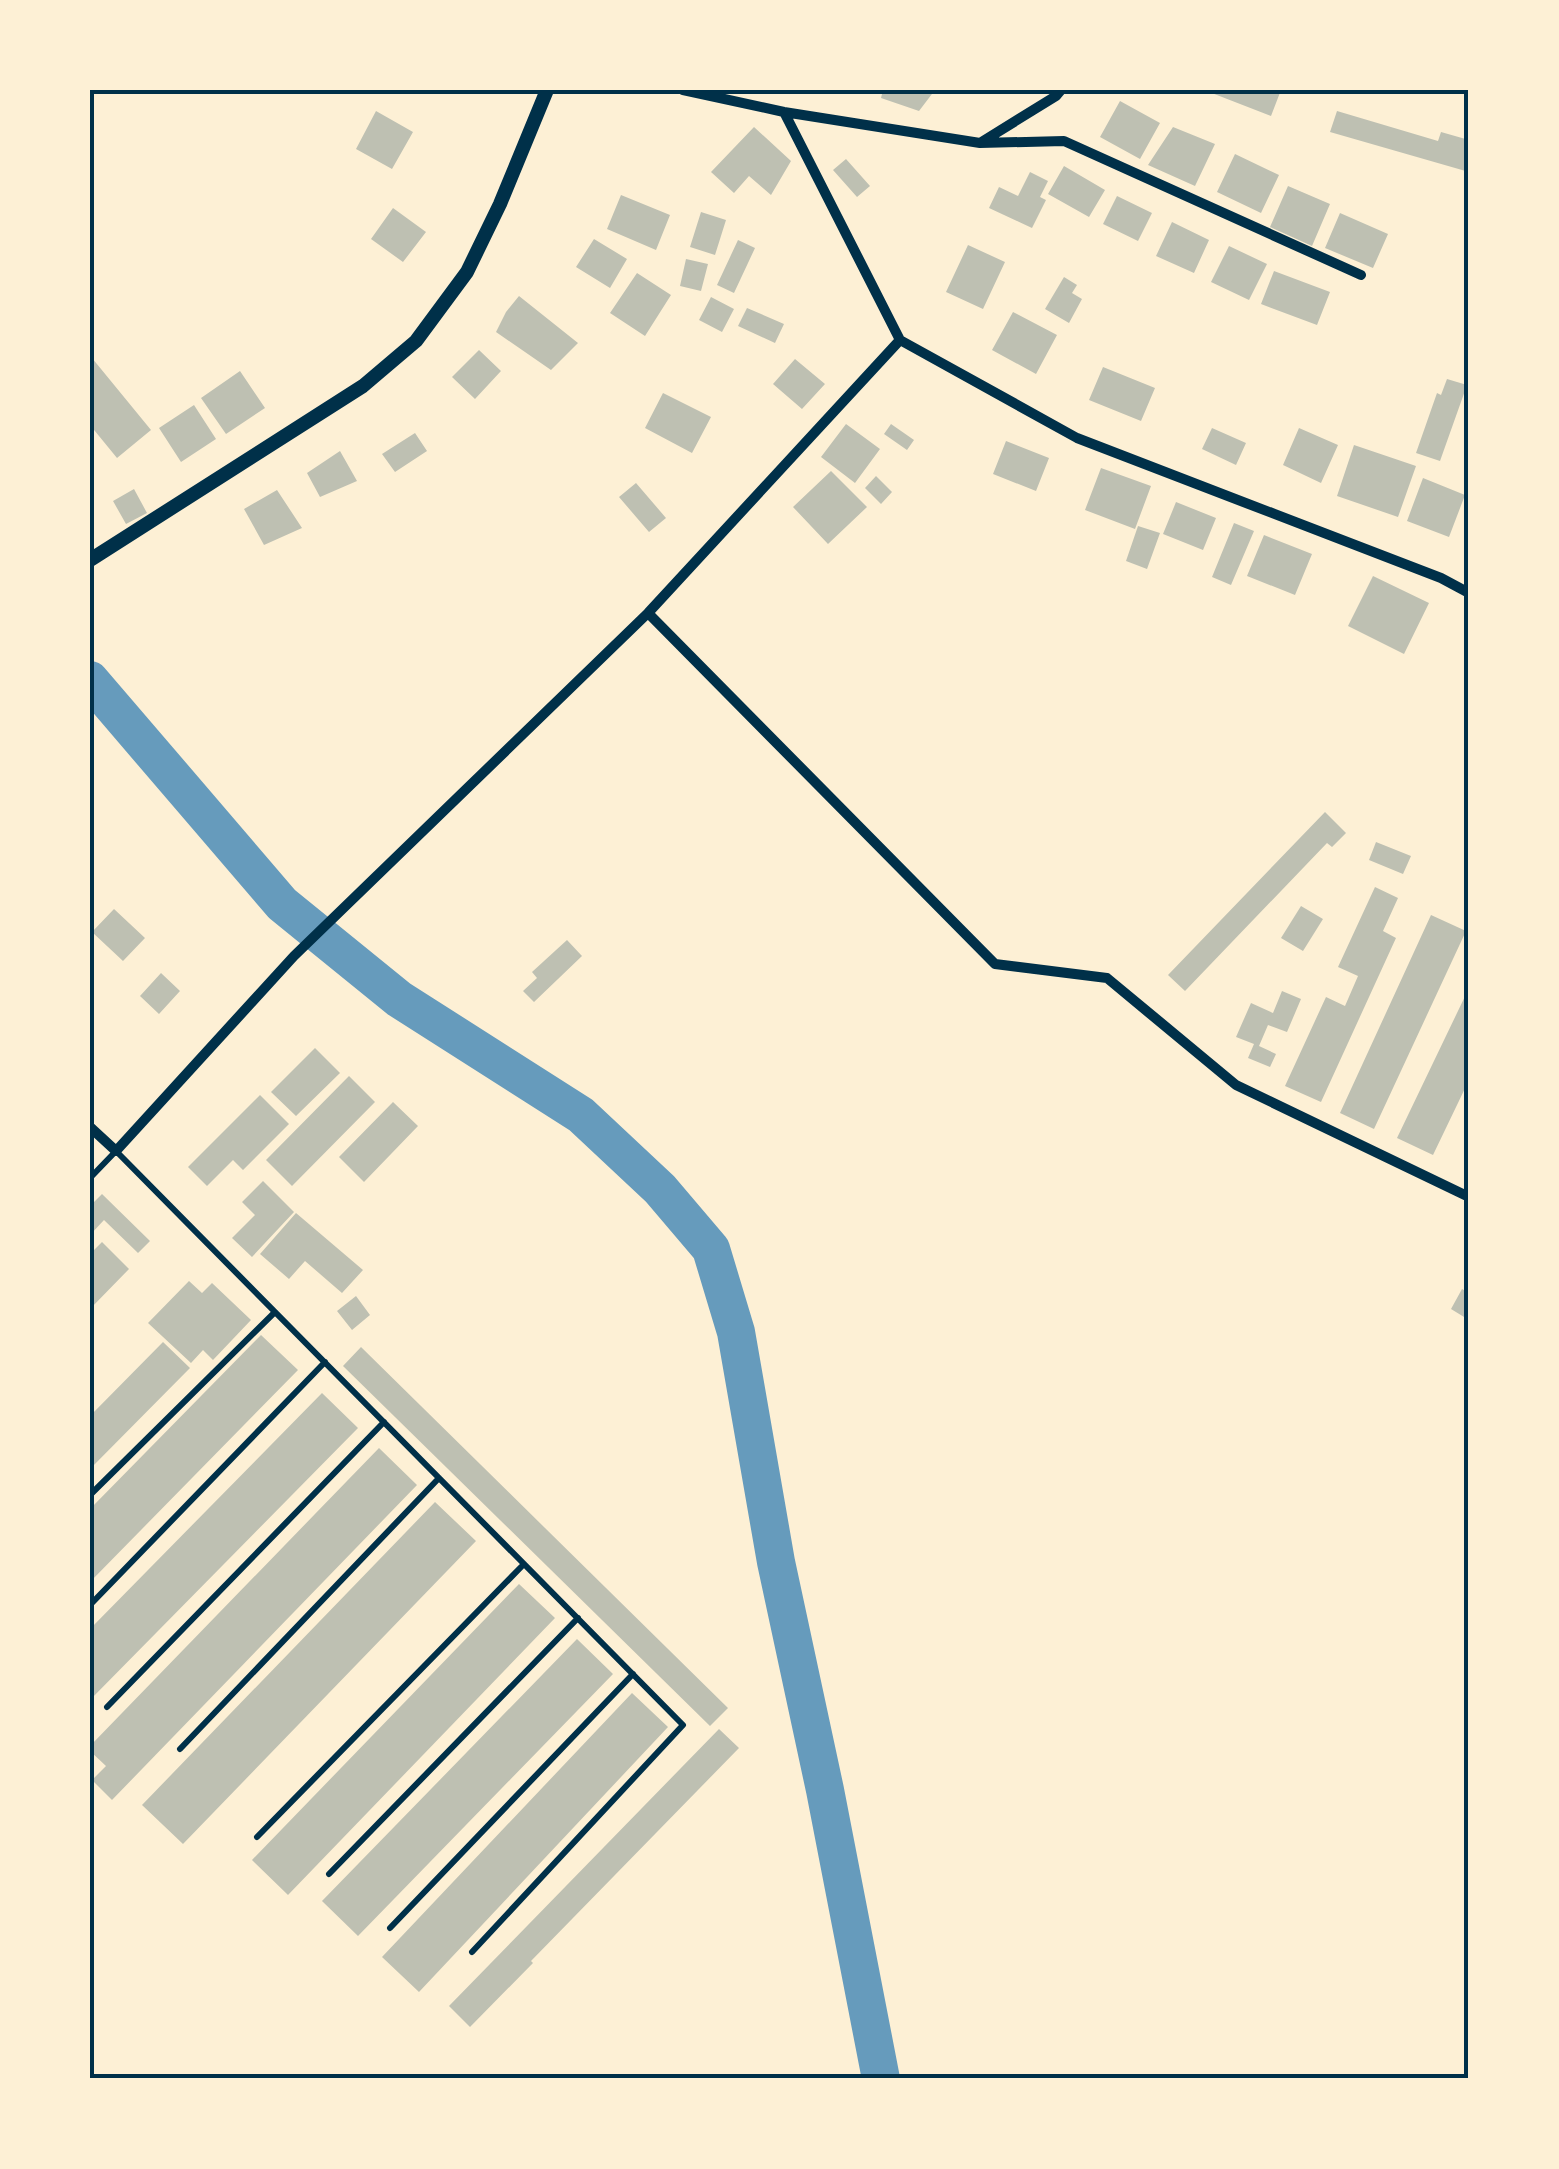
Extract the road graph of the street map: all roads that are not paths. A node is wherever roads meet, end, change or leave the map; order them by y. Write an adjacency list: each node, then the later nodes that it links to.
1 (547, 90): 8 (street)
2 (683, 90): 4 (street)
3 (1062, 90): 5 (street)
4 (784, 112): 5 (street); 7 (street)
5 (980, 143): 6 (street)
6 (1362, 275)
7 (900, 340): 9 (street); 10 (street)
8 (93, 552)
9 (1469, 593)
10 (648, 612): 12 (street); 14 (street)
11 (90, 1127): 12 (street)
12 (116, 1151): 13 (lane); 15 (lane)
13 (90, 1178)
14 (1469, 1197)
15 (275, 1312): 16 (lane); 19 (lane)
16 (325, 1362): 17 (lane); 21 (lane)
17 (384, 1422): 18 (lane); 24 (lane)
18 (439, 1478): 20 (lane); 25 (lane)
19 (90, 1494)
20 (524, 1564): 22 (lane); 26 (lane)
21 (90, 1605)
22 (578, 1618): 23 (lane); 27 (lane)
23 (633, 1674): 28 (lane); 29 (lane)
24 (106, 1707)
25 (180, 1749)
26 (257, 1836)
27 (330, 1874)
28 (390, 1928)
29 (472, 1952)

